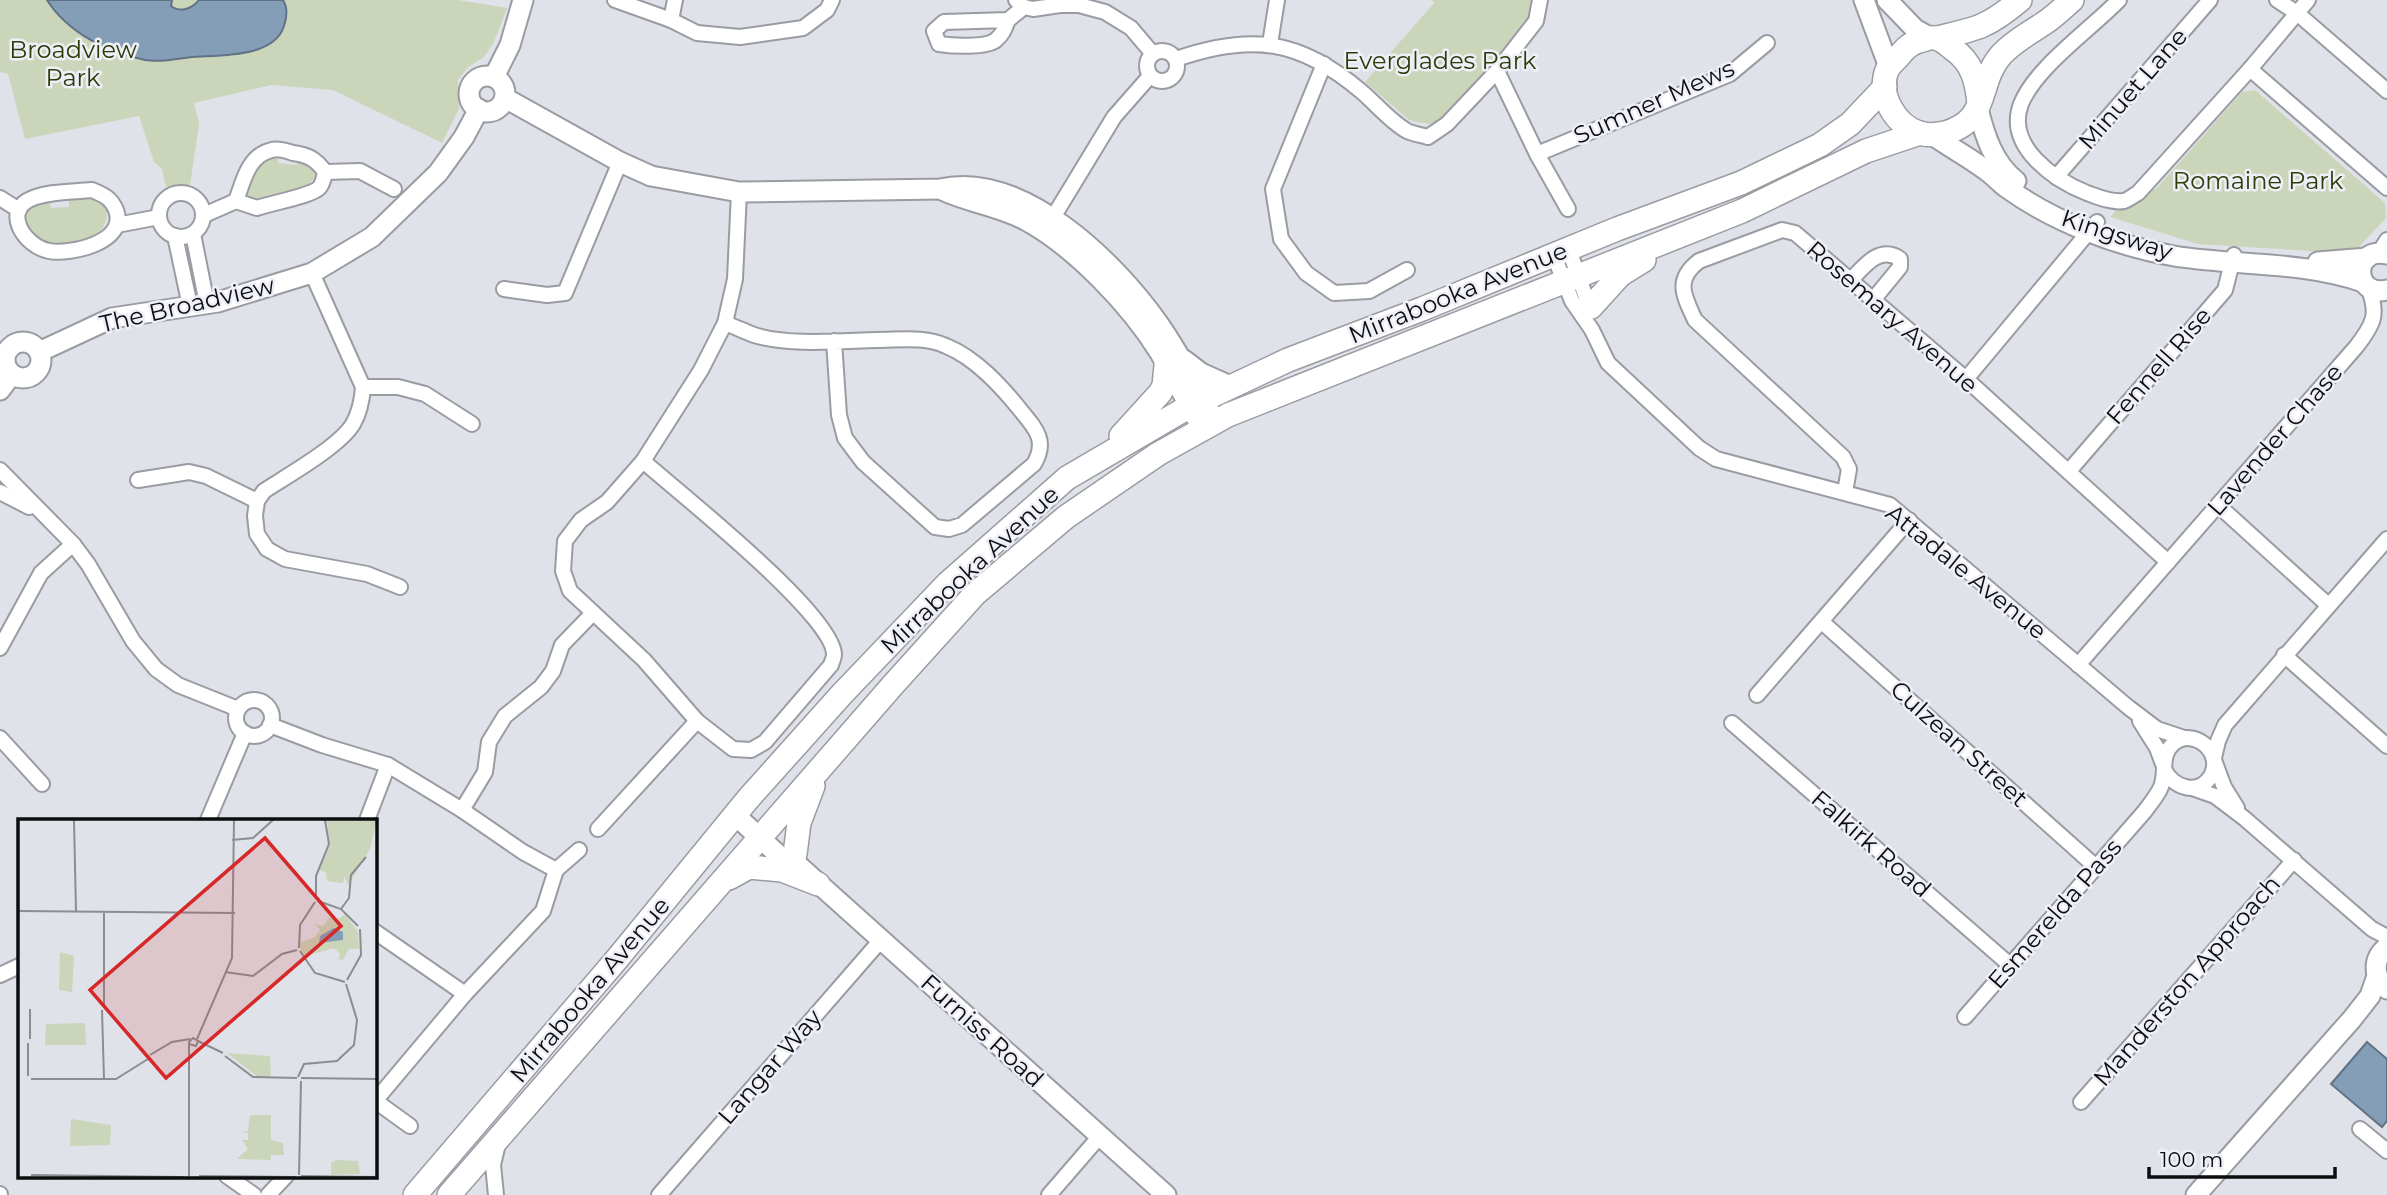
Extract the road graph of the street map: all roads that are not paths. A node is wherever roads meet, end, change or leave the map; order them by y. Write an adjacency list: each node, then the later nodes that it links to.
1 (523, 0): 28 (street)
2 (615, 0): 17 (street)
3 (675, 0): 17 (street)
4 (832, 0): 17 (street)
5 (1277, 0): 21 (street)
6 (1540, 0): 26 (street)
7 (1864, 0): 29 (street)
8 (1886, 0): 19 (street)
9 (2020, 0): 19 (main road)
10 (2072, 0): 32 (main road)
11 (2119, 0): 38 (street)
12 (2210, 0): 38 (street, Minuet Lane)
13 (2277, 0): 16 (street)
14 (2308, 0): 16 (street)
15 (1020, 3): 18 (street); 22 (street)
16 (2297, 13): 25 (street); 30 (street)
17 (670, 20)
18 (1007, 20)
19 (1934, 38): 29 (main road); 32 (main road)
20 (1767, 43): 35 (street, Sumner Mews)
21 (1270, 44): 23 (street); 24 (street)
22 (1153, 54): 23 (street); 27 (street)
23 (1175, 59): 27 (street)
24 (1324, 64): 26 (street); 57 (street)
25 (2250, 69): 38 (street); 40 (street)
26 (1497, 71): 35 (street)
27 (1150, 76): 49 (street)
28 (494, 77): 31 (street); 33 (street)
29 (1887, 77): 34 (main road); 55 (main road, Mirrabooka Avenue)
30 (2387, 91)
31 (505, 98): 33 (street); 36 (street)
32 (1978, 106): 34 (main road); 50 (street, Kingsway)
33 (479, 109): 58 (street, The Broadview)
34 (1927, 135): 50 (street, Kingsway); 51 (main road, Mirrabooka Avenue)
35 (1537, 154): 44 (street)
36 (620, 162): 41 (street); 62 (street)
37 (325, 172): 39 (street); 43 (street); 43 (street)
38 (2056, 177)
39 (394, 188)
40 (2387, 188)
41 (739, 192): 49 (street); 66 (street)
42 (0, 198): 45 (street)
43 (236, 201): 46 (street)
44 (1568, 209)
45 (19, 210): 48 (street); 48 (street)
46 (204, 215): 47 (street); 52 (street)
47 (159, 217): 48 (street); 53 (street)
48 (117, 225)
49 (1048, 225): 71 (street)
50 (2094, 227): 56 (street, Kingsway); 73 (street)
51 (1691, 231): 59 (main road, Mirrabooka Avenue); 65 (main road)
52 (192, 234): 53 (street); 64 (street)
53 (175, 236): 64 (street)
54 (2380, 251): 56 (street, Kingsway); 61 (street, Kingsway)
55 (1562, 253): 59 (street, Attadale Avenue); 74 (main road, Mirrabooka Avenue)
56 (2233, 259): 61 (street, Kingsway); 83 (street, Fennell Rise)
57 (1407, 270)
58 (312, 273): 64 (street, The Broadview); 75 (street)
59 (1571, 279): 65 (street, Attadale Avenue); 67 (street, Attadale Avenue); 79 (main road, Mirrabooka Avenue)
60 (1851, 280): 63 (street, Rosemary Avenue); 63 (street); 86 (street, Rosemary Avenue)
61 (2376, 288): 88 (street, Lavender Chase)
62 (503, 289)
63 (1873, 300): 73 (street, Rosemary Avenue)
64 (198, 305): 70 (street, The Broadview)
65 (1591, 307): 67 (street, Attadale Avenue)
66 (725, 323): 69 (street); 81 (street)
67 (1592, 330): 86 (street, Attadale Avenue)
68 (6, 340): 70 (street); 72 (street)
69 (834, 341): 69 (street)
70 (39, 352): 72 (street)
71 (1172, 360): 74 (street); 77 (street); 80 (main road)
72 (12, 374): 76 (street)
73 (1966, 379): 83 (street, Rosemary Avenue)
74 (1230, 386): 77 (main road, Mirrabooka Avenue)
75 (363, 387): 78 (street); 87 (street)
76 (0, 390)
77 (1196, 403): 79 (street); 80 (main road, Mirrabooka Avenue)
78 (472, 424)
79 (1209, 425): 115 (main road, Mirrabooka Avenue)
80 (1096, 460): 120 (main road, Mirrabooka Avenue)
81 (643, 461): 96 (street); 105 (street)
82 (0, 470): 89 (street)
83 (2069, 471): 93 (street, Rosemary Avenue)
84 (138, 480): 87 (street)
85 (0, 492): 89 (street)
86 (1845, 492): 90 (street, Attadale Avenue)
87 (257, 500): 94 (street)
88 (2219, 506): 93 (street, Lavender Chase); 95 (street)
89 (40, 512): 91 (street)
90 (1909, 520): 97 (street); 100 (street, Attadale Avenue)
91 (74, 544): 98 (street); 104 (street)
92 (2384, 547): 95 (street)
93 (2168, 562): 100 (street, Lavender Chase)
94 (400, 587)
95 (2328, 605): 99 (street)
96 (593, 613): 105 (street); 118 (street)
97 (1822, 622): 101 (street); 129 (street, Culzean Street)
98 (0, 648)
99 (2284, 655): 102 (street); 111 (street)
100 (2078, 665): 103 (street, Attadale Avenue)
101 (1756, 695)
102 (2241, 706): 110 (street); 112 (street)
103 (2128, 707): 110 (street, Attadale Avenue); 114 (street, Attadale Avenue)
104 (238, 709): 107 (street); 108 (street)
105 (697, 721): 124 (street)
106 (1732, 723): 138 (street, Falkirk Road)
107 (271, 725): 108 (street); 113 (street)
108 (245, 733): 122 (street)
109 (0, 738): 116 (street)
110 (2190, 739): 112 (street); 114 (street)
111 (2387, 747)
112 (2214, 759): 117 (street); 121 (street)
113 (388, 765): 118 (street); 123 (street)
114 (2164, 767): 117 (street); 119 (street, Esmerelda Pass)
115 (818, 773): 125 (main road, Mirrabooka Avenue); 127 (main road)
116 (42, 784)
117 (2190, 788): 119 (street, Esmerelda Pass); 121 (street)
118 (463, 810): 130 (street)
119 (2145, 811): 129 (street, Esmerelda Pass)
120 (738, 812): 125 (street, Furniss Road); 159 (main road, Mirrabooka Avenue)
121 (2244, 818): 128 (street)
122 (209, 819)
123 (368, 819)
124 (598, 829)
125 (764, 835): 127 (street, Furniss Road); 131 (main road, Mirrabooka Avenue)
126 (579, 850): 130 (street)
127 (797, 860): 132 (street, Furniss Road)
128 (2294, 860): 133 (street); 148 (street, Manderston Approach)
129 (2096, 867): 138 (street, Esmerelda Pass)
130 (556, 870): 142 (street)
131 (726, 879): 132 (main road); 152 (main road, Mirrabooka Avenue)
132 (818, 884): 136 (street, Furniss Road)
133 (2353, 911): 135 (street); 141 (street)
134 (376, 932): 142 (street)
135 (2387, 937)
136 (881, 940): 151 (street, Furniss Road); 161 (street, Langar Way)
137 (2387, 947): 141 (street)
138 (2010, 965): 144 (street, Esmerelda Pass)
139 (18, 966): 140 (street)
140 (0, 975)
141 (2380, 977): 145 (street)
142 (465, 995): 146 (street)
143 (2387, 998): 145 (street)
144 (1965, 1017)
145 (2352, 1019): 164 (street)
146 (376, 1099)
147 (376, 1101): 149 (street)
148 (2081, 1102)
149 (410, 1126)
150 (2360, 1129): 153 (street)
151 (1100, 1136): 162 (street); 163 (street, Furniss Road)
152 (499, 1139): 156 (main road, Mirrabooka Avenue); 160 (street)
153 (2387, 1151)
154 (230, 1178): 157 (street)
155 (284, 1178): 158 (street)
156 (457, 1194)
157 (254, 1195)
158 (268, 1195)
159 (415, 1195)
160 (496, 1195)
161 (659, 1195)
162 (1049, 1195)
163 (1166, 1195)
164 (2196, 1195)

